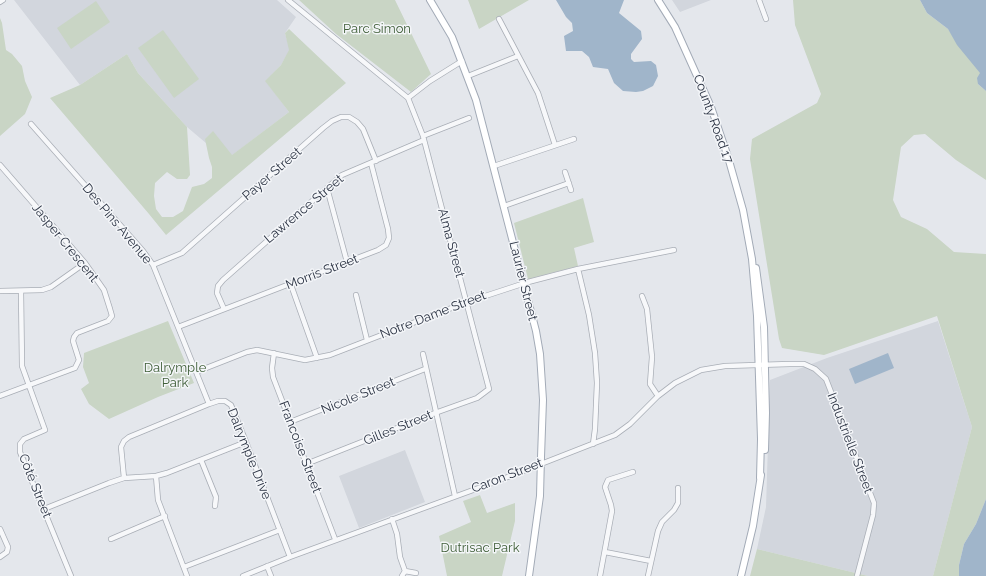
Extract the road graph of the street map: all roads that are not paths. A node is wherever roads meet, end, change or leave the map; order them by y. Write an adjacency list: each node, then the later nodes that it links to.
1 (3, 0): 6 (street)
2 (288, 0): 12 (street)
3 (430, 0): 10 (main road, Laurier Street)
4 (658, 0): 45 (main road, County Road 17)
5 (759, 0): 7 (street)
6 (0, 2)
7 (766, 18)
8 (499, 19): 9 (street)
9 (518, 56): 11 (street); 17 (street)
10 (462, 61): 11 (main road, Laurier Street); 12 (street)
11 (468, 76): 21 (main road, Laurier Street)
12 (408, 98): 15 (street, Alma Street)
13 (469, 118): 15 (street, Lawrence Street)
14 (31, 124): 30 (street, Des Pins Avenue)
15 (424, 138): 18 (street, Lawrence Street); 38 (street, Alma Street)
16 (574, 139): 17 (street)
17 (555, 146): 21 (street)
18 (376, 160): 19 (street, Lawrence Street); 30 (street, Payer Street)
19 (371, 163): 24 (street, Lawrence Street); 28 (street, Morris Street)
20 (0, 165): 29 (street, Jasper Crescent)
21 (494, 166): 26 (main road, Laurier Street)
22 (565, 172): 23 (street)
23 (568, 183): 25 (street); 26 (street)
24 (327, 188): 28 (street); 39 (street, Lawrence Street)
25 (571, 190)
26 (504, 206): 32 (main road, Laurier Street)
27 (674, 250): 31 (street, Notre Dame Street)
28 (347, 262): 33 (street, Morris Street)
29 (85, 264): 35 (street); 48 (street, Jasper Crescent)
30 (154, 265): 40 (street, Des Pins Avenue)
31 (578, 269): 32 (street, Notre Dame Street); 56 (street)
32 (524, 283): 38 (street, Notre Dame Street); 58 (main road, Laurier Street)
33 (291, 285): 39 (street, Morris Street); 44 (street)
34 (0, 291): 35 (street)
35 (21, 291): 48 (street, Côté Street)
36 (356, 295): 41 (street)
37 (642, 296): 51 (street)
38 (466, 302): 41 (street, Notre Dame Street); 49 (street, Alma Street)
39 (224, 309): 40 (street, Morris Street)
40 (178, 327): 47 (street, Des Pins Avenue)
41 (367, 340): 44 (street, Notre Dame Street)
42 (274, 353): 44 (street, Notre Dame Street); 47 (street, Notre Dame Street); 54 (street, Francoise Street)
43 (423, 354): 46 (street)
44 (317, 358)
45 (762, 365): 51 (street, Caron Street); 89 (main road, County Road 17); 90 (street, Industrielle Street)
46 (425, 369): 53 (street); 54 (street, Nicole Street)
47 (196, 372): 52 (street, Des Pins Avenue)
48 (28, 385): 50 (street, Jasper Crescent); 66 (street, Côté Street)
49 (489, 389): 53 (street, Gilles Street)
50 (0, 396)
51 (658, 396): 56 (street, Caron Street)
52 (209, 404): 55 (street, Dalrymple Drive); 62 (street, Dalrymple Drive)
53 (435, 413): 59 (street, Gilles Street); 64 (street)
54 (290, 422): 59 (street, Francoise Street)
55 (246, 442): 57 (street); 70 (street, Dalrymple Drive)
56 (593, 444): 58 (street, Caron Street)
57 (201, 460): 61 (street); 65 (street)
58 (541, 463): 64 (street, Caron Street); 86 (main road, Laurier Street)
59 (306, 464): 72 (street, Francoise Street)
60 (632, 472): 73 (street)
61 (156, 476): 62 (street); 67 (street)
62 (124, 478): 66 (street)
63 (678, 488): 76 (street)
64 (454, 496): 68 (street, Caron Street)
65 (215, 506)
66 (44, 509): 81 (street, Côté Street)
67 (164, 516): 71 (street); 78 (street)
68 (392, 519): 72 (street, Caron Street); 79 (street)
69 (0, 530): 74 (street)
70 (280, 530): 75 (street, Dalrymple Drive); 78 (street)
71 (111, 539)
72 (335, 539): 75 (street, Caron Street)
73 (605, 552): 76 (street); 87 (street)
74 (0, 557)
75 (290, 557): 77 (street, Caron Street)
76 (651, 561): 88 (street)
77 (267, 566): 83 (street, Caron Street); 84 (street)
78 (184, 567): 82 (street)
79 (405, 571): 80 (street); 85 (street)
80 (416, 573)
81 (71, 576)
82 (187, 576)
83 (242, 576)
84 (271, 576)
85 (402, 576)
86 (529, 576)
87 (600, 576)
88 (648, 576)
89 (741, 576)
90 (857, 576)

